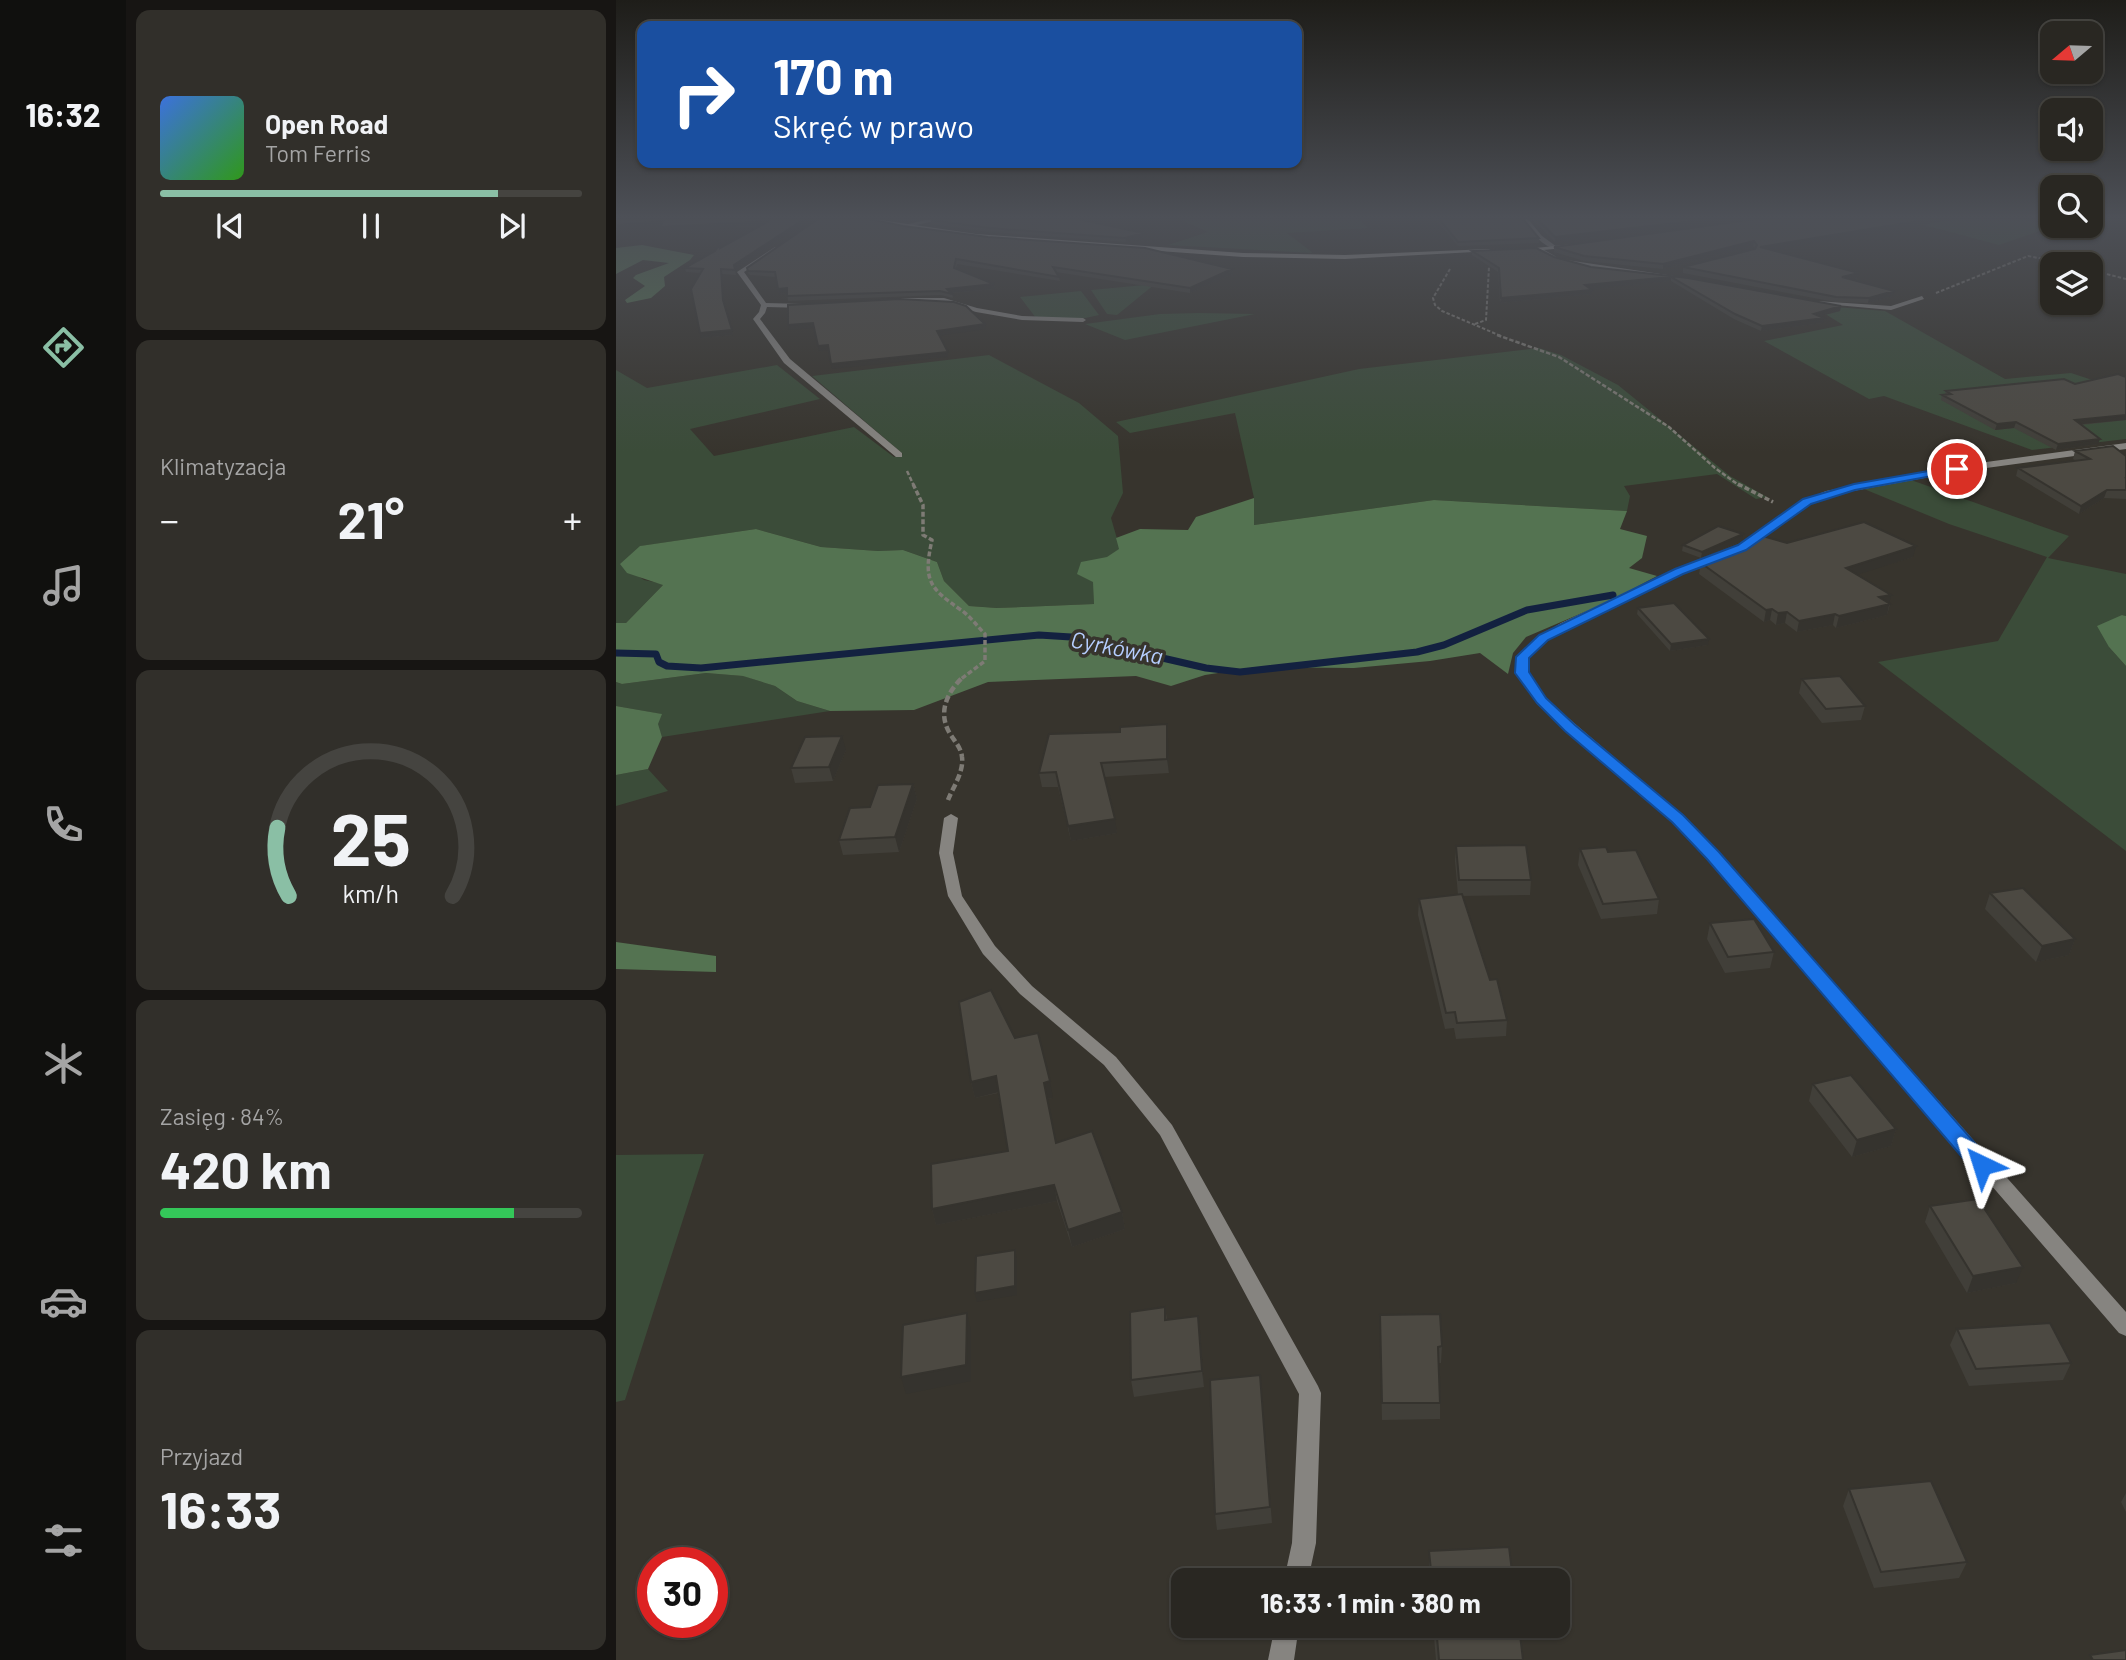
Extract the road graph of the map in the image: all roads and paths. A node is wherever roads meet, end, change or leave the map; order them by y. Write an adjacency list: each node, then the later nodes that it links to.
1 (758, 296): 8 (street)
2 (1434, 296): 11 (path)
3 (1487, 296): 11 (path)
4 (1927, 296): 5 (path)
5 (1923, 298): 7 (street)
6 (891, 301): 10 (street)
7 (1812, 302)
8 (764, 305): 9 (street); 13 (street)
9 (815, 306)
10 (1083, 320)
11 (1474, 324): 14 (path)
12 (2126, 446): 14 (street)
13 (899, 455): 15 (path)
14 (1793, 511): 16 (street)
15 (951, 818): 17 (street)
16 (2126, 1327)
17 (1299, 1568)
18 (1285, 1638): 19 (street)
19 (1281, 1660)

